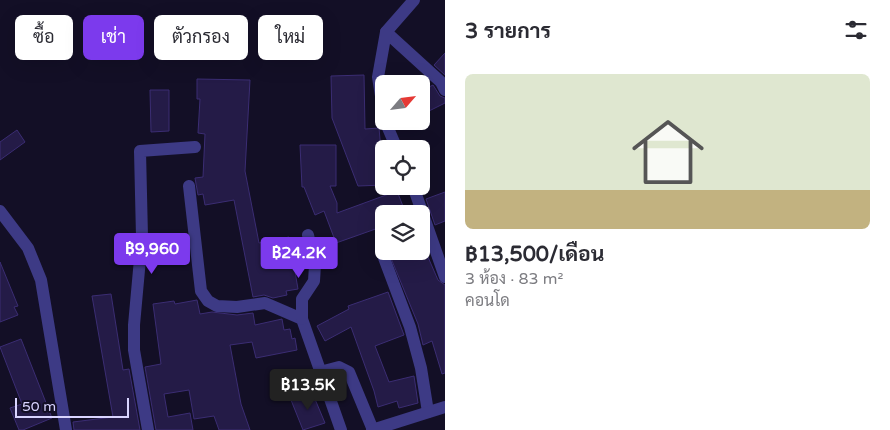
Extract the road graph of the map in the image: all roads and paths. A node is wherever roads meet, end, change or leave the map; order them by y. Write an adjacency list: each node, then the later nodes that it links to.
1 (414, 0): 2 (street)
2 (386, 32): 3 (street); 4 (street)
3 (378, 75)
4 (445, 90)
5 (195, 147): 17 (street)
6 (189, 186): 12 (street)
7 (416, 195): 11 (street)
8 (0, 210): 16 (street)
9 (308, 235): 12 (street)
10 (385, 260): 15 (street)
11 (445, 277)
12 (302, 319): 13 (street)
13 (320, 372): 18 (street); 19 (street)
14 (445, 408): 15 (street)
15 (428, 412): 19 (street)
16 (66, 430)
17 (148, 430)
18 (341, 430)
19 (372, 430)

